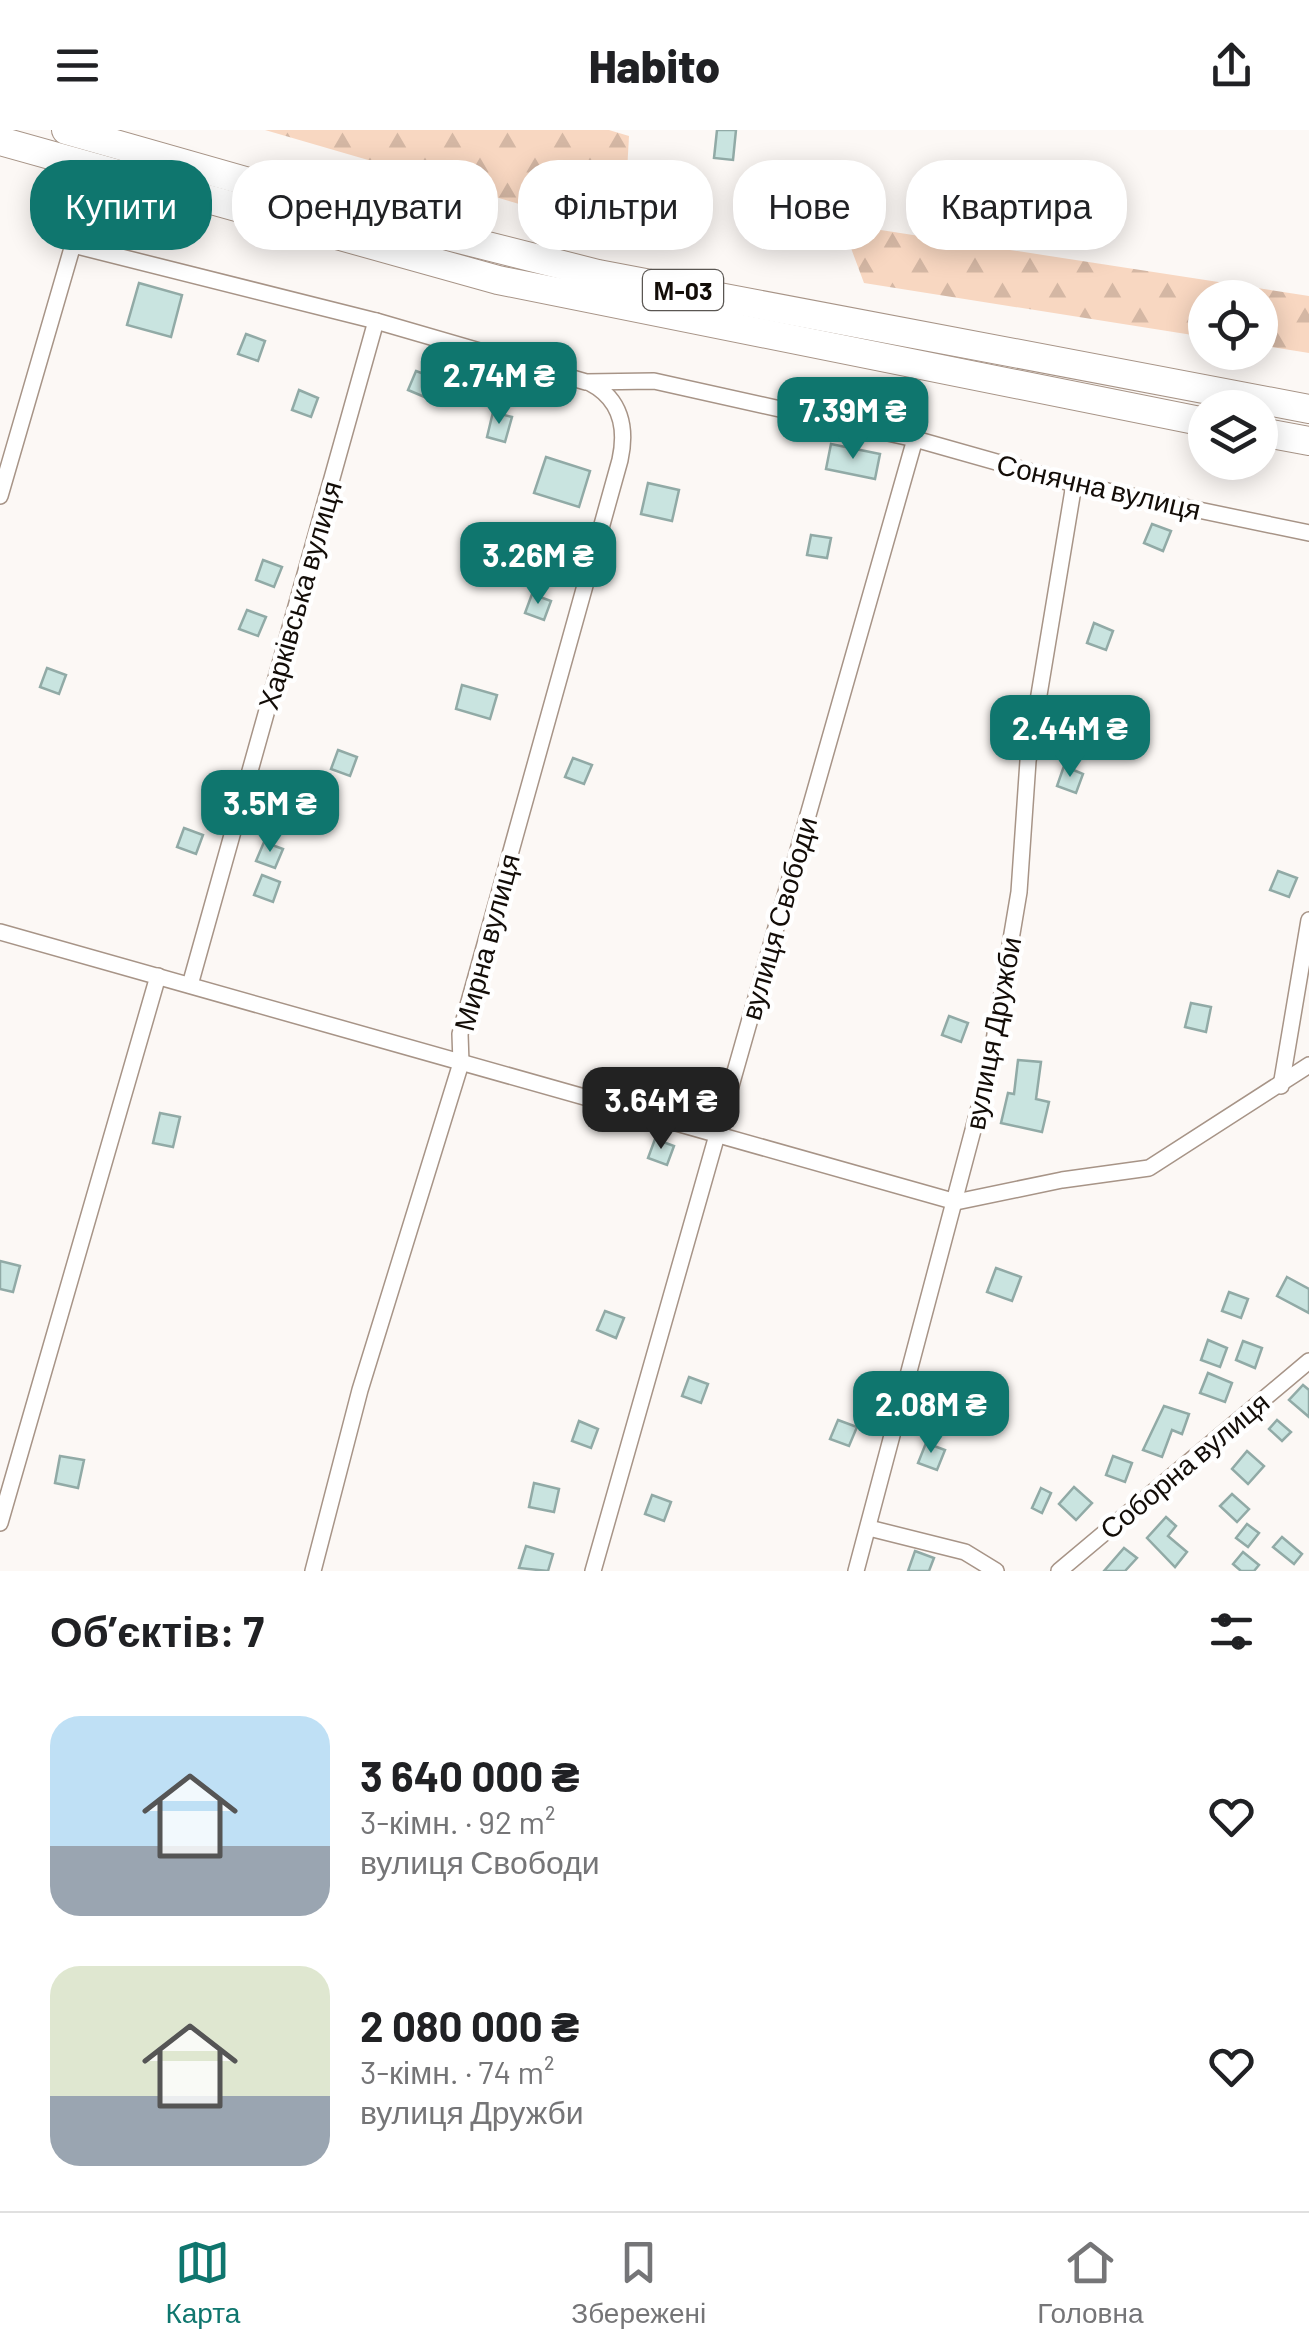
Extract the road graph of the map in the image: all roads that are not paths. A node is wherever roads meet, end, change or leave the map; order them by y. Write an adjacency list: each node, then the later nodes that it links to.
1 (78, 132): 9 (highway, М-03)
2 (0, 140): 3 (highway, М-03)
3 (66, 160)
4 (212, 201): 10 (highway, М-03)
5 (72, 250): 15 (street)
6 (93, 250): 7 (street, Сонячна вулиця)
7 (376, 321): 8 (street, Сонячна вулиця); 20 (street, Харківська вулиця)
8 (586, 382): 12 (street, Сонячна вулиця); 21 (street, Мирна вулиця)
9 (1309, 409)
10 (1188, 419)
11 (1278, 436): 13 (highway)
12 (915, 439): 14 (street, Сонячна вулиця); 24 (street, вулиця Свободи)
13 (1309, 442)
14 (1074, 484): 16 (street, Сонячна вулиця); 25 (street, вулиця Дружби)
15 (0, 496)
16 (1309, 533)
17 (1309, 920): 23 (street)
18 (0, 932): 19 (street)
19 (158, 976): 20 (street); 27 (street)
20 (190, 984): 21 (street)
21 (461, 1063): 24 (street); 29 (street, Мирна вулиця)
22 (1309, 1065): 23 (street)
23 (1281, 1086): 25 (street)
24 (716, 1135): 25 (street); 30 (street, вулиця Свободи)
25 (956, 1202): 28 (street, вулиця Дружби)
26 (1309, 1360): 33 (street, Соборна вулиця)
27 (0, 1523)
28 (869, 1528): 31 (street, вулиця Дружби); 32 (street)
29 (313, 1571)
30 (593, 1571)
31 (856, 1571)
32 (996, 1571)
33 (1059, 1571)

